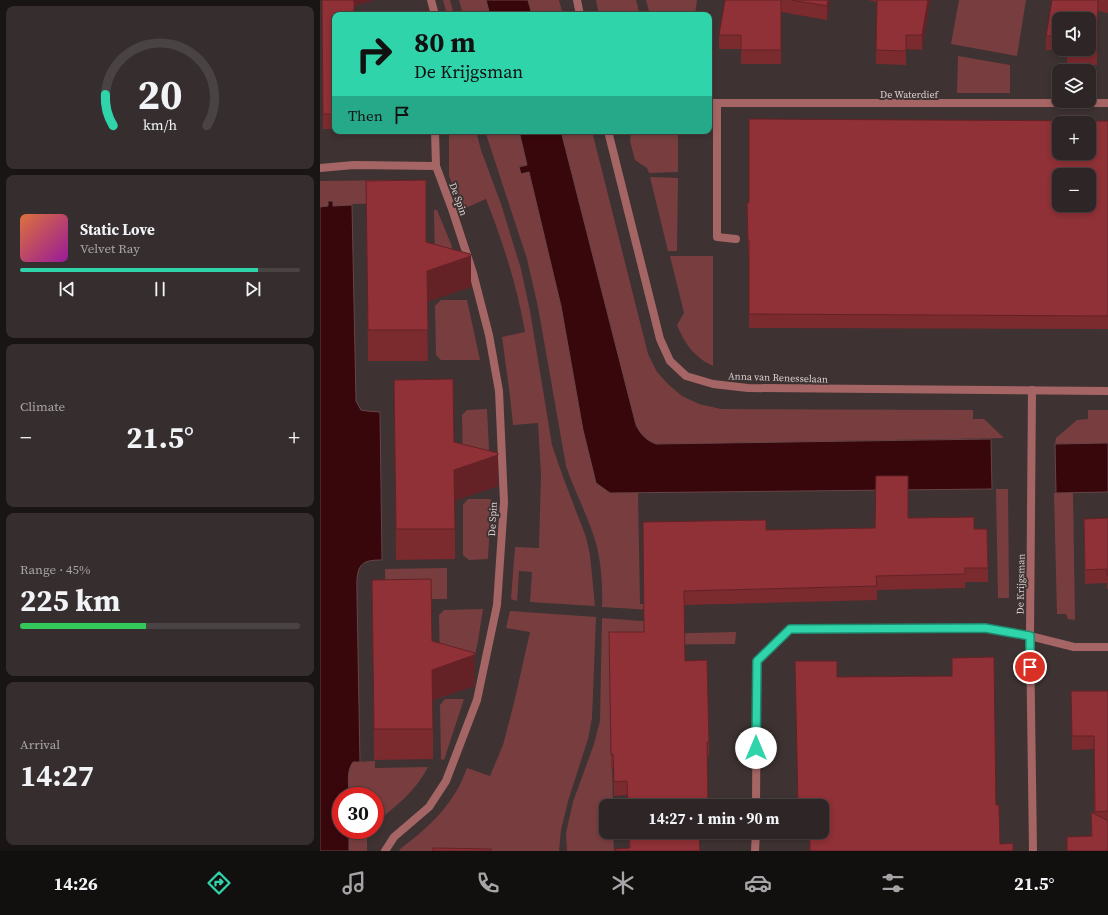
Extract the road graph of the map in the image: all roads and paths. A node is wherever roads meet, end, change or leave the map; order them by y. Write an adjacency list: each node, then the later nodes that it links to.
1 (431, 0): 3 (street)
2 (576, 0): 4 (street)
3 (434, 12)
4 (579, 12)
5 (1108, 103): 6 (street, De Waterdief)
6 (713, 104): 11 (street)
7 (435, 134): 9 (street, De Spin)
8 (609, 134): 12 (street, Anna van Renesselaan)
9 (436, 166): 10 (street); 18 (street, De Spin)
10 (320, 168)
11 (736, 239)
12 (1032, 390): 13 (street, Anna van Renesselaan); 14 (street, De Krijgsman)
13 (1108, 391)
14 (1030, 636): 15 (street); 16 (street); 20 (street, De Krijgsman)
15 (1108, 647)
16 (756, 799)
17 (756, 839): 19 (street)
18 (385, 851)
19 (755, 851)
20 (1033, 851)

